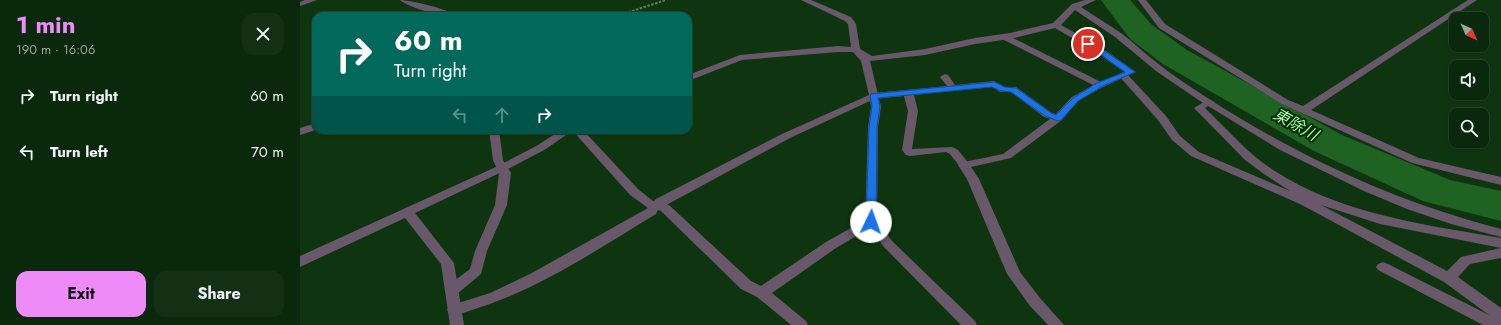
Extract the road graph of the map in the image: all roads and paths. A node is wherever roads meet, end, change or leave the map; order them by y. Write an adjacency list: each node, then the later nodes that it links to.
1 (314, 0): 9 (street)
2 (404, 0): 10 (street)
3 (666, 0): 11 (path)
4 (805, 0): 14 (street)
5 (1092, 0): 8 (street)
6 (1142, 0): 23 (street)
7 (1473, 0): 23 (street)
8 (1075, 3): 12 (street); 22 (street)
9 (300, 4)
10 (445, 12)
11 (629, 12)
12 (1056, 25): 13 (street); 15 (street)
13 (1005, 37): 14 (street); 18 (street)
14 (856, 50): 16 (street); 21 (street)
15 (1124, 75): 18 (street); 40 (street)
16 (692, 76)
17 (945, 77): 19 (street)
18 (1100, 85): 24 (street)
19 (952, 87): 20 (street); 24 (street)
20 (908, 92): 21 (street); 30 (street)
21 (874, 96): 33 (street); 35 (street)
22 (1209, 102): 36 (street); 36 (street)
23 (1304, 110): 32 (street)
24 (1058, 118): 30 (street)
25 (312, 128): 26 (street)
26 (300, 132)
27 (495, 134): 31 (street)
28 (562, 134): 31 (street)
29 (581, 134): 33 (street)
30 (964, 165): 48 (street)
31 (502, 168): 34 (street); 41 (street)
32 (1501, 181)
33 (655, 206): 42 (street); 43 (street)
34 (407, 212): 38 (street); 41 (street)
35 (871, 222): 42 (street); 47 (street)
36 (1500, 237)
37 (1501, 252): 40 (street)
38 (300, 262)
39 (1383, 267): 44 (street)
40 (1448, 278): 44 (street)
41 (452, 290): 43 (street)
42 (762, 293): 46 (street)
43 (454, 310): 45 (street)
44 (1493, 322)
45 (456, 325)
46 (801, 325)
47 (970, 325)
48 (1057, 325)

